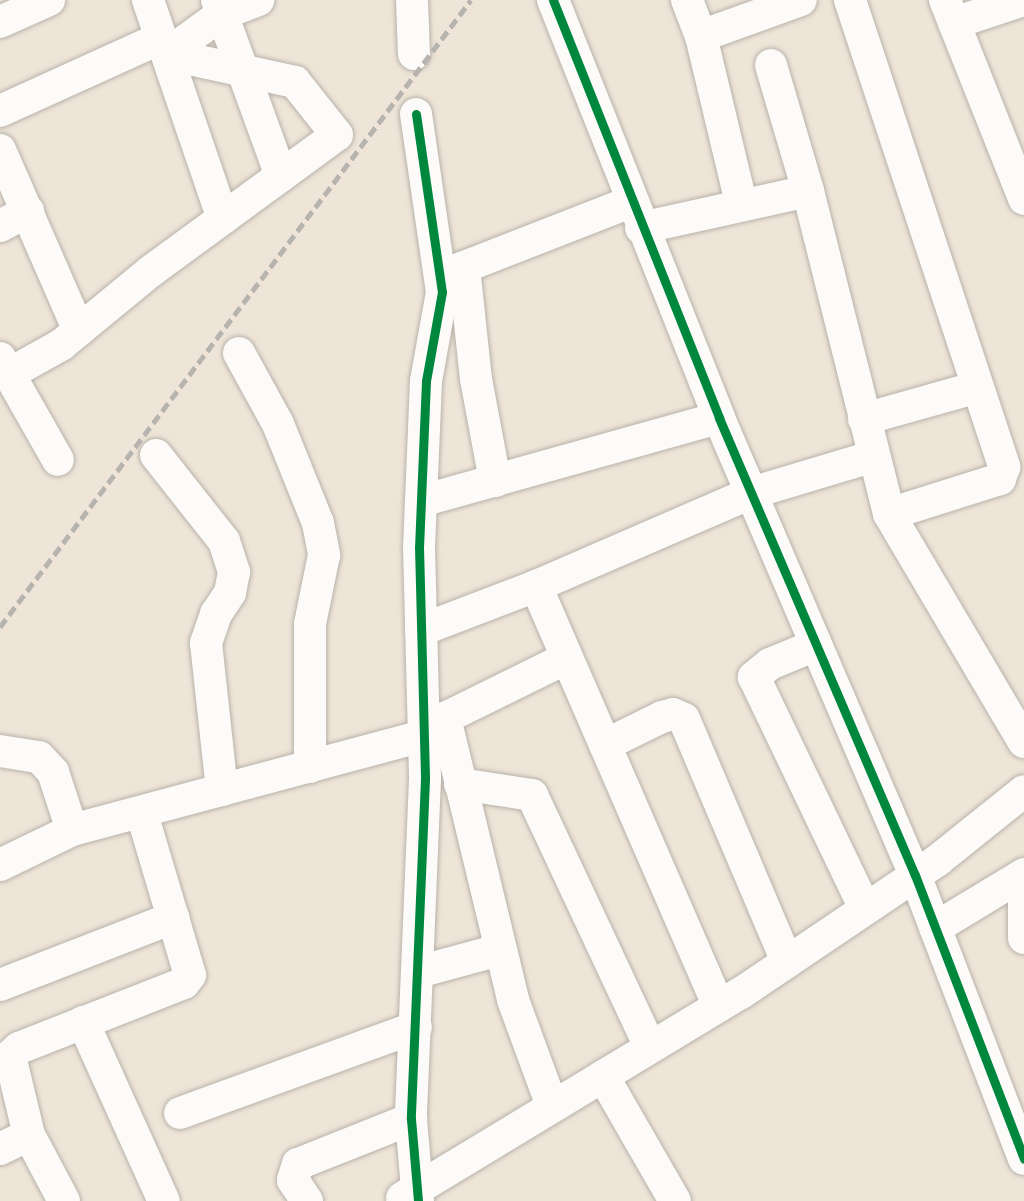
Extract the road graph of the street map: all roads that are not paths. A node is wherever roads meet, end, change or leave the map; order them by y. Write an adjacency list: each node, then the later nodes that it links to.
1 (49, 0): 12 (street)
2 (148, 0): 14 (street)
3 (258, 0): 10 (street)
4 (412, 0): 15 (street)
5 (553, 0): 26 (street)
6 (687, 0): 13 (street)
7 (850, 0): 33 (street)
8 (1024, 0): 11 (street)
9 (781, 3): 13 (street)
10 (220, 7): 14 (street); 17 (street)
11 (949, 11): 23 (street)
12 (0, 22)
13 (701, 36): 24 (street)
14 (164, 46): 17 (street); 18 (street); 27 (street)
15 (414, 54)
16 (771, 65): 22 (street)
17 (243, 71): 21 (street); 21 (street)
18 (0, 111)
19 (416, 114): 29 (street)
20 (0, 150): 25 (street)
21 (281, 176): 27 (street)
22 (808, 191): 24 (street); 35 (street)
23 (1024, 199)
24 (741, 203): 26 (street)
25 (28, 211): 28 (street); 30 (street)
26 (636, 215): 29 (street); 34 (street)
27 (223, 219): 30 (street)
28 (0, 226)
29 (452, 271): 39 (street); 41 (street)
30 (79, 331): 32 (street)
31 (239, 353): 51 (street)
32 (4, 366): 38 (street)
33 (978, 387): 35 (street); 42 (street)
34 (719, 418): 39 (street); 40 (street)
35 (864, 419): 37 (street)
36 (156, 455): 53 (street)
37 (871, 457): 40 (street); 42 (street)
38 (58, 460)
39 (495, 481): 41 (street)
40 (751, 493): 43 (street); 45 (street)
41 (421, 501): 44 (street)
42 (889, 514): 48 (street)
43 (536, 586): 44 (street); 46 (street)
44 (421, 630): 47 (street)
45 (816, 646): 58 (street); 61 (street)
46 (567, 658): 47 (street); 49 (street)
47 (434, 727): 51 (street); 52 (street); 67 (street)
48 (1024, 743)
49 (605, 745): 66 (street); 69 (street)
50 (0, 751): 56 (street)
51 (310, 767): 53 (street)
52 (460, 784): 65 (street); 72 (street)
53 (222, 790): 55 (street)
54 (1024, 791): 58 (street)
55 (142, 814): 56 (street); 62 (street)
56 (72, 830): 57 (street)
57 (0, 864)
58 (915, 875): 61 (street); 63 (street)
59 (1024, 875): 60 (street); 63 (street)
60 (1024, 889): 64 (street)
61 (865, 909): 66 (street)
62 (173, 918): 68 (street); 70 (street)
63 (935, 928): 79 (street)
64 (1024, 938)
65 (499, 950): 67 (street); 74 (street)
66 (787, 961): 69 (street)
67 (418, 972): 71 (street)
68 (0, 985)
69 (719, 1006): 72 (street)
70 (83, 1022): 77 (street); 82 (street)
71 (416, 1027): 75 (street); 76 (street)
72 (650, 1047): 73 (street)
73 (603, 1076): 74 (street); 84 (street)
74 (552, 1107): 80 (street)
75 (180, 1113)
76 (411, 1119): 80 (street); 83 (street)
77 (29, 1135): 78 (street); 81 (street)
78 (0, 1149)
79 (1024, 1159)
80 (410, 1197)
81 (64, 1201)
82 (164, 1201)
83 (307, 1201)
84 (675, 1201)

